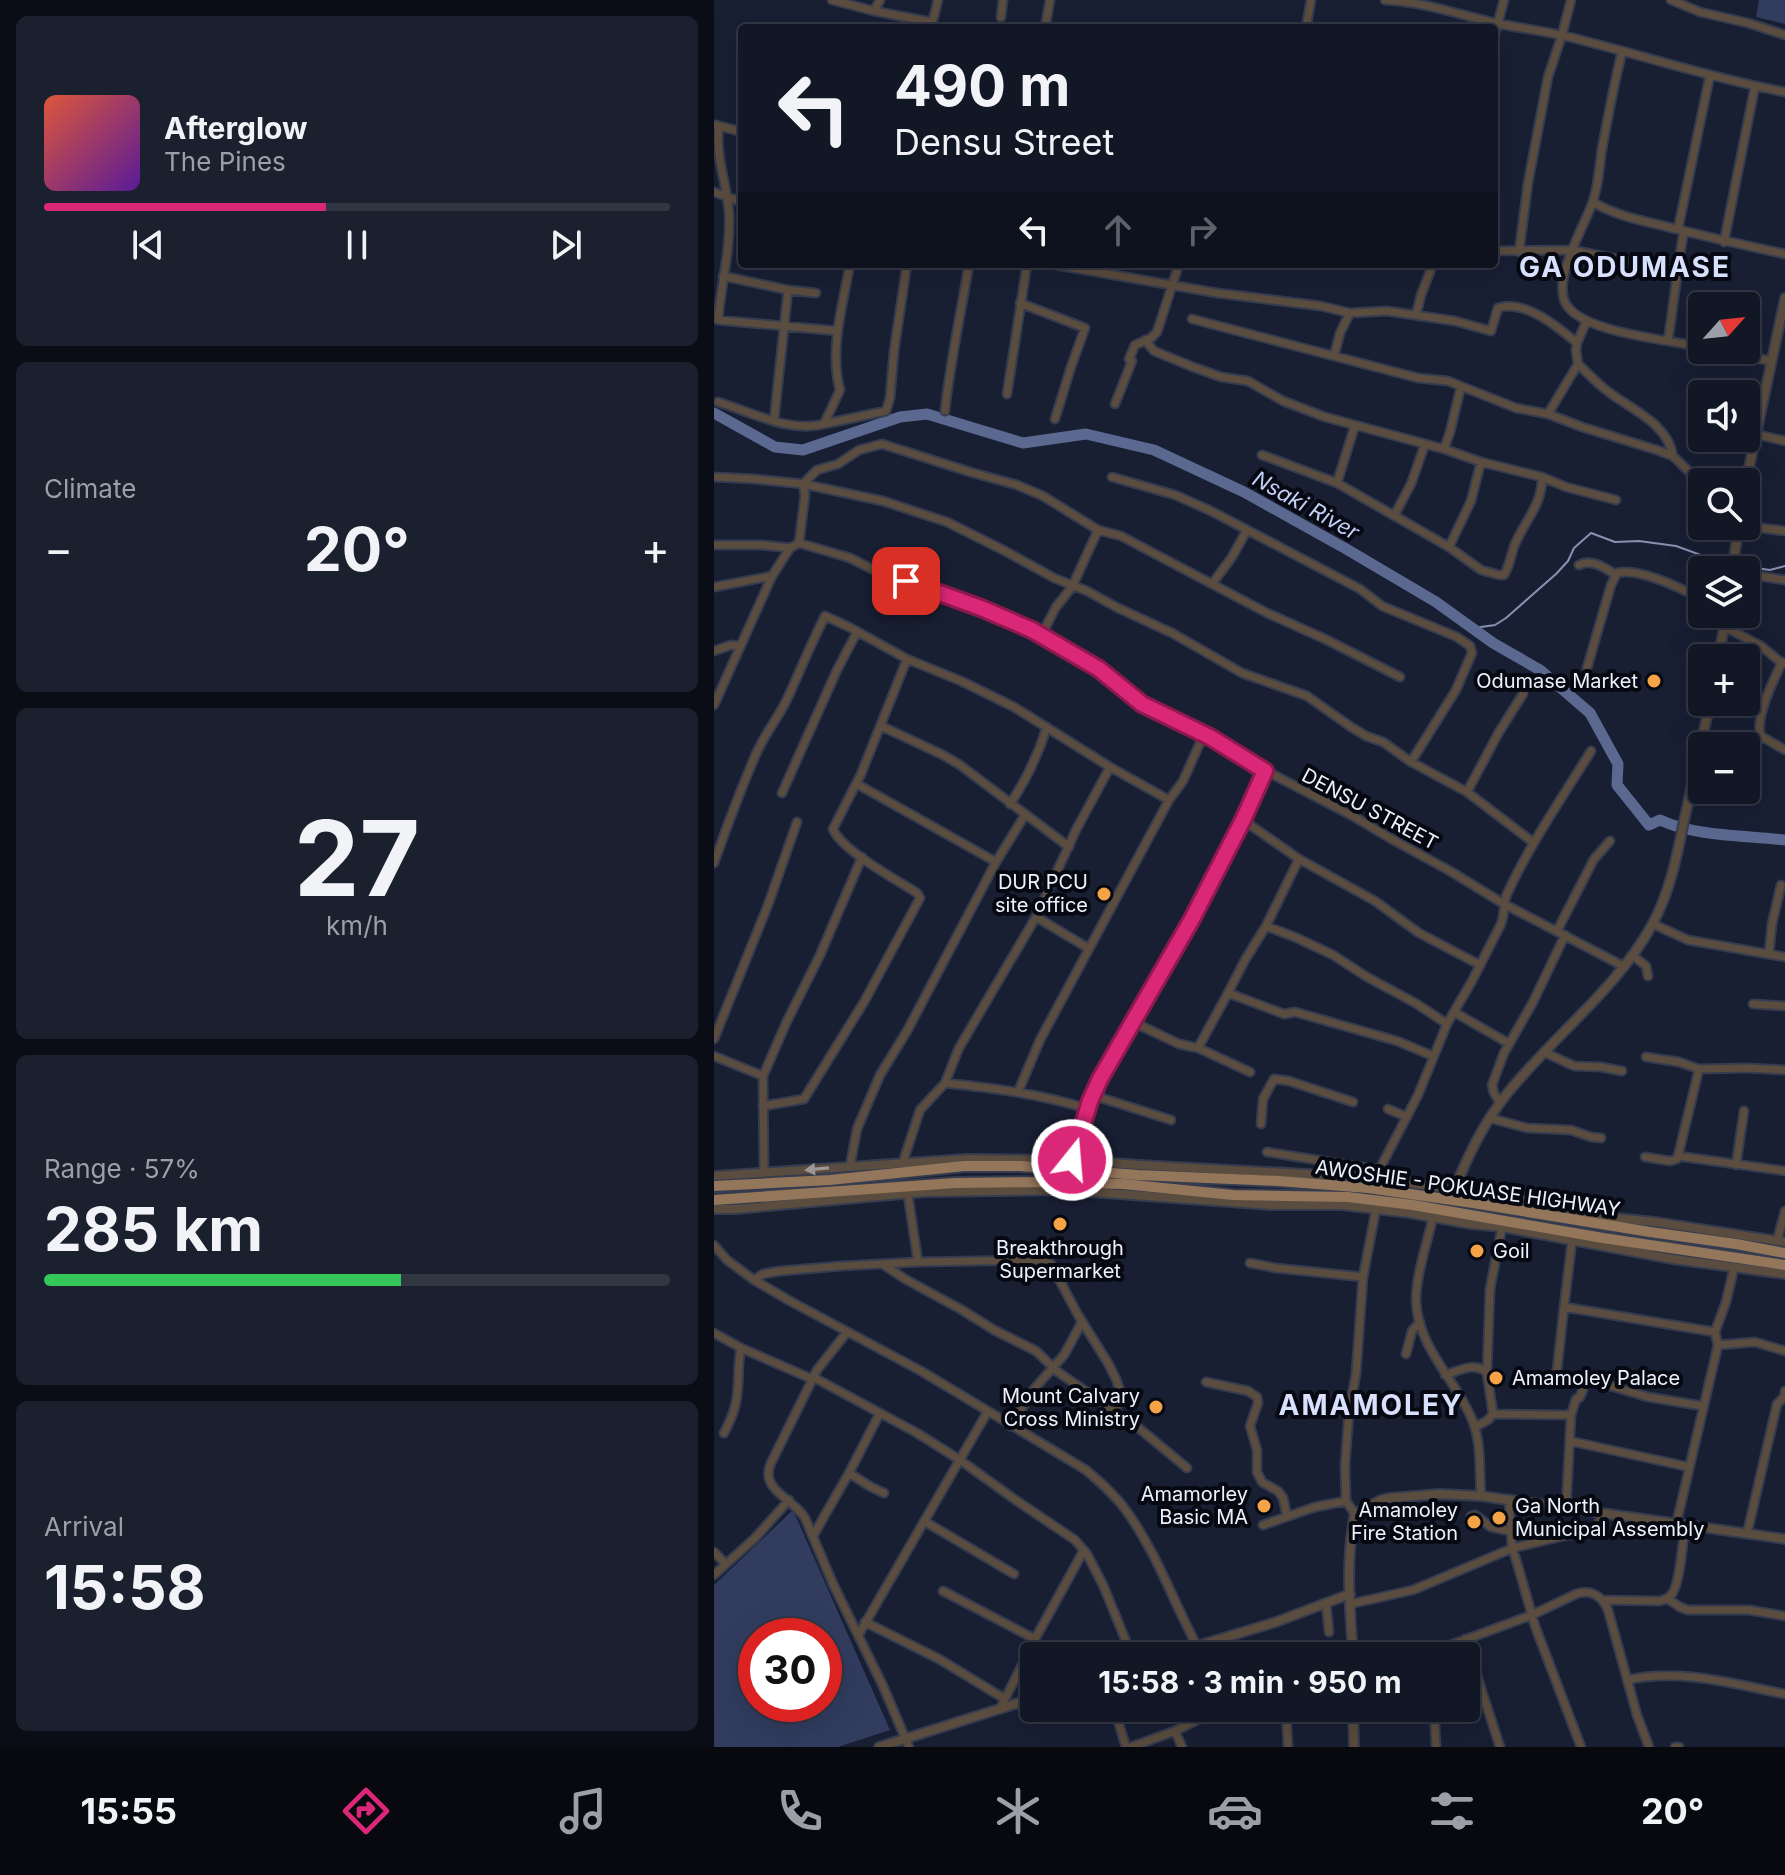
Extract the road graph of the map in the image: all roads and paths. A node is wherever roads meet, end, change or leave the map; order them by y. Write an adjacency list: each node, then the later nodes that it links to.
1 (832, 0): 12 (street)
2 (880, 0): 12 (street)
3 (938, 0): 12 (street)
4 (1003, 0): 13 (street)
5 (1050, 0): 15 (street)
6 (1311, 0): 16 (street)
7 (1385, 0): 11 (street)
8 (1504, 0): 14 (street)
9 (1571, 0): 17 (street)
10 (1671, 0): 18 (street)
11 (1434, 3): 14 (street)
12 (874, 11)
13 (1001, 17)
14 (1498, 23): 17 (street)
15 (1046, 24)
16 (1307, 24)
17 (1562, 35): 19 (street); 34 (street)
18 (1785, 35)
19 (1622, 52): 20 (street); 28 (street)
20 (1710, 75): 21 (street); 29 (street)
21 (1755, 86): 22 (street); 30 (street)
22 (1785, 92)
23 (716, 125): 24 (street); 26 (street)
24 (738, 131)
25 (714, 192): 26 (street)
26 (727, 196): 27 (street); 36 (street)
27 (738, 200)
28 (1593, 202): 29 (street); 31 (street)
29 (1681, 230): 30 (street); 44 (street)
30 (1724, 242): 35 (street)
31 (1572, 250): 34 (street); 44 (street); 55 (street)
32 (1498, 251): 34 (street)
33 (714, 252): 36 (street)
34 (1519, 252)
35 (1785, 254)
36 (726, 255): 45 (street)
37 (849, 268): 57 (street)
38 (906, 268): 75 (street)
39 (968, 268): 70 (street)
40 (1026, 268): 50 (street)
41 (1074, 268): 46 (street)
42 (1178, 268): 46 (street)
43 (1431, 268): 52 (street)
44 (1677, 271): 59 (street)
45 (723, 276): 47 (street); 53 (street)
46 (1172, 285): 51 (street); 58 (street)
47 (788, 290): 48 (street); 56 (street)
48 (816, 293)
49 (1785, 298): 64 (street)
50 (1020, 303): 67 (street); 73 (street)
51 (1350, 313): 52 (street); 62 (street)
52 (1416, 315): 60 (street)
53 (716, 318): 56 (street)
54 (1192, 319): 62 (street)
55 (1586, 322): 59 (street); 60 (street)
56 (784, 325): 57 (street); 74 (street)
57 (838, 331): 75 (street)
58 (1145, 340): 69 (street); 76 (street)
59 (1668, 340): 61 (street)
60 (1577, 343): 65 (street)
61 (1688, 344)
62 (1334, 356): 66 (street)
63 (1760, 359): 64 (street)
64 (1771, 361): 71 (street)
65 (1578, 364): 72 (street); 82 (street)
66 (1461, 386): 72 (street); 80 (street)
67 (1007, 394)
68 (718, 402): 74 (street)
69 (1115, 404)
70 (945, 411)
71 (1760, 411)
72 (1548, 414): 82 (street)
73 (1055, 419)
74 (774, 421): 75 (street)
75 (824, 424)
76 (1355, 425): 79 (street); 88 (street)
77 (1760, 435): 78 (street)
78 (1785, 441)
79 (1425, 444): 80 (street); 91 (street)
80 (1444, 449): 83 (street)
81 (1262, 455): 88 (street)
82 (1673, 456): 84 (street)
83 (1481, 462): 87 (street); 98 (street)
84 (1688, 470)
85 (714, 477): 89 (street)
86 (1112, 477): 94 (street)
87 (1542, 477): 90 (street); 98 (street)
88 (1337, 483): 91 (street)
89 (803, 484): 93 (street); 96 (street); 107 (street)
90 (1616, 500)
91 (1394, 516): 98 (street)
92 (1760, 528): 95 (street)
93 (1098, 530): 105 (street); 107 (street)
94 (1247, 530): 105 (street); 127 (street)
95 (1785, 531)
96 (799, 543): 99 (street); 111 (street, DENSU STREET)
97 (714, 545): 99 (street)
98 (1449, 547)
99 (790, 548): 102 (street)
100 (1579, 565): 101 (street)
101 (1616, 575): 108 (street); 116 (street)
102 (772, 576): 106 (street); 112 (street)
103 (1760, 576): 104 (street)
104 (1785, 580)
105 (1212, 584): 117 (street)
106 (714, 587)
107 (1072, 587): 111 (street); 127 (street)
108 (1688, 592)
109 (1727, 628): 115 (street)
110 (857, 632): 114 (street); 132 (street); 144 (street)
111 (1041, 636): 123 (street, DENSU STREET)
112 (739, 646): 113 (street); 119 (street)
113 (714, 651)
114 (907, 659): 121 (street); 122 (street)
115 (1784, 664): 124 (street)
116 (1587, 668)
117 (1400, 677)
118 (1523, 694): 131 (street)
119 (714, 705)
120 (1707, 716): 148 (street)
121 (881, 726): 130 (street); 134 (street)
122 (1047, 727): 128 (street); 134 (street)
123 (1204, 734): 129 (street, DENSU STREET); 133 (street)
124 (1761, 736): 125 (street)
125 (1785, 750)
126 (1591, 751): 139 (street)
127 (1411, 762): 131 (street)
128 (1110, 767): 133 (street); 140 (street)
129 (1265, 771): 136 (street); 146 (street, DENSU STREET)
130 (857, 784): 141 (street); 143 (street)
131 (1467, 792): 139 (street)
132 (782, 793)
133 (1169, 800): 152 (street)
134 (1010, 804): 135 (street)
135 (1025, 815): 140 (street); 143 (street)
136 (1243, 820): 142 (street); 163 (street)
137 (797, 822): 165 (street)
138 (1610, 841): 150 (street)
139 (1534, 843): 146 (street)
140 (1069, 847): 147 (street)
141 (862, 857): 176 (street); 182 (street)
142 (1299, 859): 149 (street); 156 (street)
143 (996, 862): 197 (street)
144 (714, 863)
145 (1781, 885): 153 (street)
146 (1504, 904): 150 (street, DENSU STREET); 156 (street)
147 (1036, 917): 152 (street); 177 (street)
148 (1653, 924): 153 (street); 154 (street)
149 (1266, 926): 159 (street); 164 (street)
150 (1557, 931): 151 (street, DENSU STREET)
151 (1565, 935): 157 (street, DENSU STREET); 166 (street)
152 (1088, 948): 178 (street)
153 (1769, 953): 155 (street)
154 (1632, 955): 157 (street); 158 (street)
155 (1785, 957)
156 (1480, 965): 162 (street)
157 (1623, 966): 168 (street)
158 (1648, 976)
159 (1228, 993): 167 (street); 170 (street)
160 (1753, 1004): 161 (street)
161 (1785, 1006)
162 (1454, 1012): 164 (street); 166 (street)
163 (1133, 1022): 167 (street); 179 (street)
164 (1447, 1024): 170 (street)
165 (714, 1039)
166 (1508, 1043): 181 (street)
167 (1198, 1048): 175 (street)
168 (1546, 1053): 174 (street); 181 (street)
169 (714, 1056): 176 (street)
170 (1433, 1056): 186 (street)
171 (1646, 1057): 172 (street)
172 (1699, 1069): 173 (street); 192 (street)
173 (1785, 1070)
174 (1622, 1071)
175 (1250, 1072)
176 (763, 1076): 182 (street)
177 (945, 1083): 178 (street); 195 (street)
178 (1018, 1092): 183 (street)
179 (1092, 1095): 183 (street); 188 (street)
180 (1353, 1102): 189 (street)
181 (1500, 1103): 187 (street)
182 (763, 1106): 199 (street)
183 (1088, 1109): 194 (street)
184 (1388, 1109): 186 (street)
185 (1744, 1111): 196 (street)
186 (1407, 1117): 200 (street)
187 (1489, 1118): 190 (street); 204 (street)
188 (1171, 1120)
189 (1261, 1124)
190 (1601, 1138)
191 (1267, 1152): 200 (street)
192 (1678, 1156): 193 (street); 196 (street)
193 (1645, 1157)
194 (1072, 1160): 195 (street); 200 (street)
195 (903, 1162): 197 (street)
196 (1736, 1165): 198 (street)
197 (850, 1166): 199 (street, one-way to 199)
198 (1785, 1171)
199 (764, 1173): 201 (street)
200 (1378, 1174): 204 (street)
201 (714, 1176)
202 (1202, 1178): 203 (main road, AWOSHIE - POKUASE HIGHWAY); 205 (main road); 217 (main road, AWOSHIE - POKUASE HIGHWAY)
203 (714, 1186)
204 (1454, 1190): 215 (street)
205 (1202, 1192): 207 (main road, AWOSHIE - POKUASE HIGHWAY); 213 (main road, AWOSHIE - POKUASE HIGHWAY)
206 (908, 1195): 208 (street); 209 (street); 218 (street)
207 (714, 1200)
208 (714, 1209)
209 (1376, 1209): 211 (street); 224 (street)
210 (1785, 1211): 215 (street)
211 (1433, 1217): 212 (street); 228 (street)
212 (1502, 1227): 214 (street); 238 (street)
213 (1572, 1236): 214 (main road); 221 (main road, AWOSHIE - POKUASE HIGHWAY); 222 (street); 226 (street)
214 (1556, 1238)
215 (1781, 1242)
216 (714, 1245): 225 (street)
217 (1785, 1253)
218 (918, 1262): 220 (street); 227 (street)
219 (1250, 1263): 224 (street)
220 (884, 1265): 225 (street); 236 (street)
221 (1785, 1265)
222 (1734, 1268): 223 (street); 230 (street)
223 (1785, 1274)
224 (1363, 1277): 261 (street)
225 (754, 1280): 229 (street)
226 (1564, 1307): 230 (street); 237 (street)
227 (1082, 1322): 236 (street); 245 (street)
228 (1420, 1322): 235 (street); 239 (street)
229 (847, 1332): 240 (street); 244 (street)
230 (1715, 1332): 232 (street)
231 (714, 1333): 233 (street)
232 (1718, 1345): 234 (street); 243 (street)
233 (741, 1348): 240 (street); 251 (street)
234 (1785, 1351)
235 (1406, 1354)
236 (1053, 1367): 245 (street); 249 (street)
237 (1557, 1370)
238 (1487, 1373): 239 (street); 247 (street)
239 (1445, 1375): 250 (street)
240 (813, 1378): 246 (street); 260 (street)
241 (1206, 1382): 265 (street)
242 (1785, 1391): 271 (street)
243 (1703, 1406): 248 (street); 254 (street)
244 (988, 1411): 249 (street); 253 (street)
245 (1114, 1412): 255 (street)
246 (880, 1413): 253 (street); 256 (street)
247 (1493, 1414): 248 (street); 250 (street)
248 (1571, 1415): 252 (street)
249 (1011, 1426): 293 (street)
250 (1475, 1427): 258 (street)
251 (724, 1433)
252 (1570, 1441): 254 (street); 262 (street)
253 (960, 1460): 267 (street); 275 (street)
254 (1689, 1467): 269 (street)
255 (1187, 1468)
256 (849, 1473): 257 (street); 272 (street)
257 (884, 1493)
258 (1481, 1496): 259 (street); 263 (street)
259 (1509, 1499): 262 (street); 270 (street)
260 (789, 1500): 272 (street); 277 (street)
261 (1346, 1501): 263 (street); 265 (street)
262 (1566, 1509): 264 (street)
263 (1355, 1514): 281 (street)
264 (1604, 1514): 269 (street); 274 (street)
265 (1287, 1516): 268 (street)
266 (1471, 1516): 270 (street)
267 (924, 1521): 278 (street); 287 (street)
268 (1263, 1525)
269 (1680, 1525): 271 (street); 282 (street)
270 (1510, 1531): 274 (street)
271 (1747, 1534): 273 (street)
272 (813, 1536): 289 (street)
273 (1785, 1539)
274 (1513, 1548): 281 (street); 285 (street)
275 (1084, 1550): 290 (street); 292 (street)
276 (714, 1552): 277 (street)
277 (726, 1564): 279 (street)
278 (1014, 1574)
279 (714, 1575)
280 (943, 1591): 290 (street)
281 (1350, 1599): 284 (street); 295 (street)
282 (1668, 1599): 283 (street); 286 (street)
283 (1602, 1600): 285 (street); 297 (street)
284 (1326, 1603): 288 (street); 294 (street)
285 (1532, 1615): 291 (street); 318 (street)
286 (1785, 1616)
287 (865, 1622): 289 (street); 299 (street)
288 (1329, 1632)
289 (859, 1634): 310 (street)
290 (1035, 1639): 299 (street)
291 (1465, 1639): 296 (street); 317 (street)
292 (1126, 1642)
293 (1195, 1642)
294 (1210, 1642)
295 (1352, 1642)
296 (1458, 1642)
297 (1627, 1680): 298 (street); 319 (street)
298 (1785, 1694)
299 (1005, 1699): 301 (street)
300 (1020, 1703): 301 (street)
301 (1000, 1709): 310 (street)
302 (1119, 1722): 312 (street)
303 (1181, 1722): 308 (street)
304 (1192, 1722): 308 (street)
305 (1287, 1722): 314 (street)
306 (1353, 1722): 315 (street)
307 (1435, 1722): 316 (street)
308 (1184, 1726): 309 (street)
309 (1175, 1731): 312 (street); 313 (street)
310 (907, 1743): 311 (street)
311 (879, 1747)
312 (1128, 1747)
313 (1182, 1747)
314 (1288, 1747)
315 (1354, 1747)
316 (1436, 1747)
317 (1500, 1747)
318 (1581, 1747)
319 (1649, 1747)

